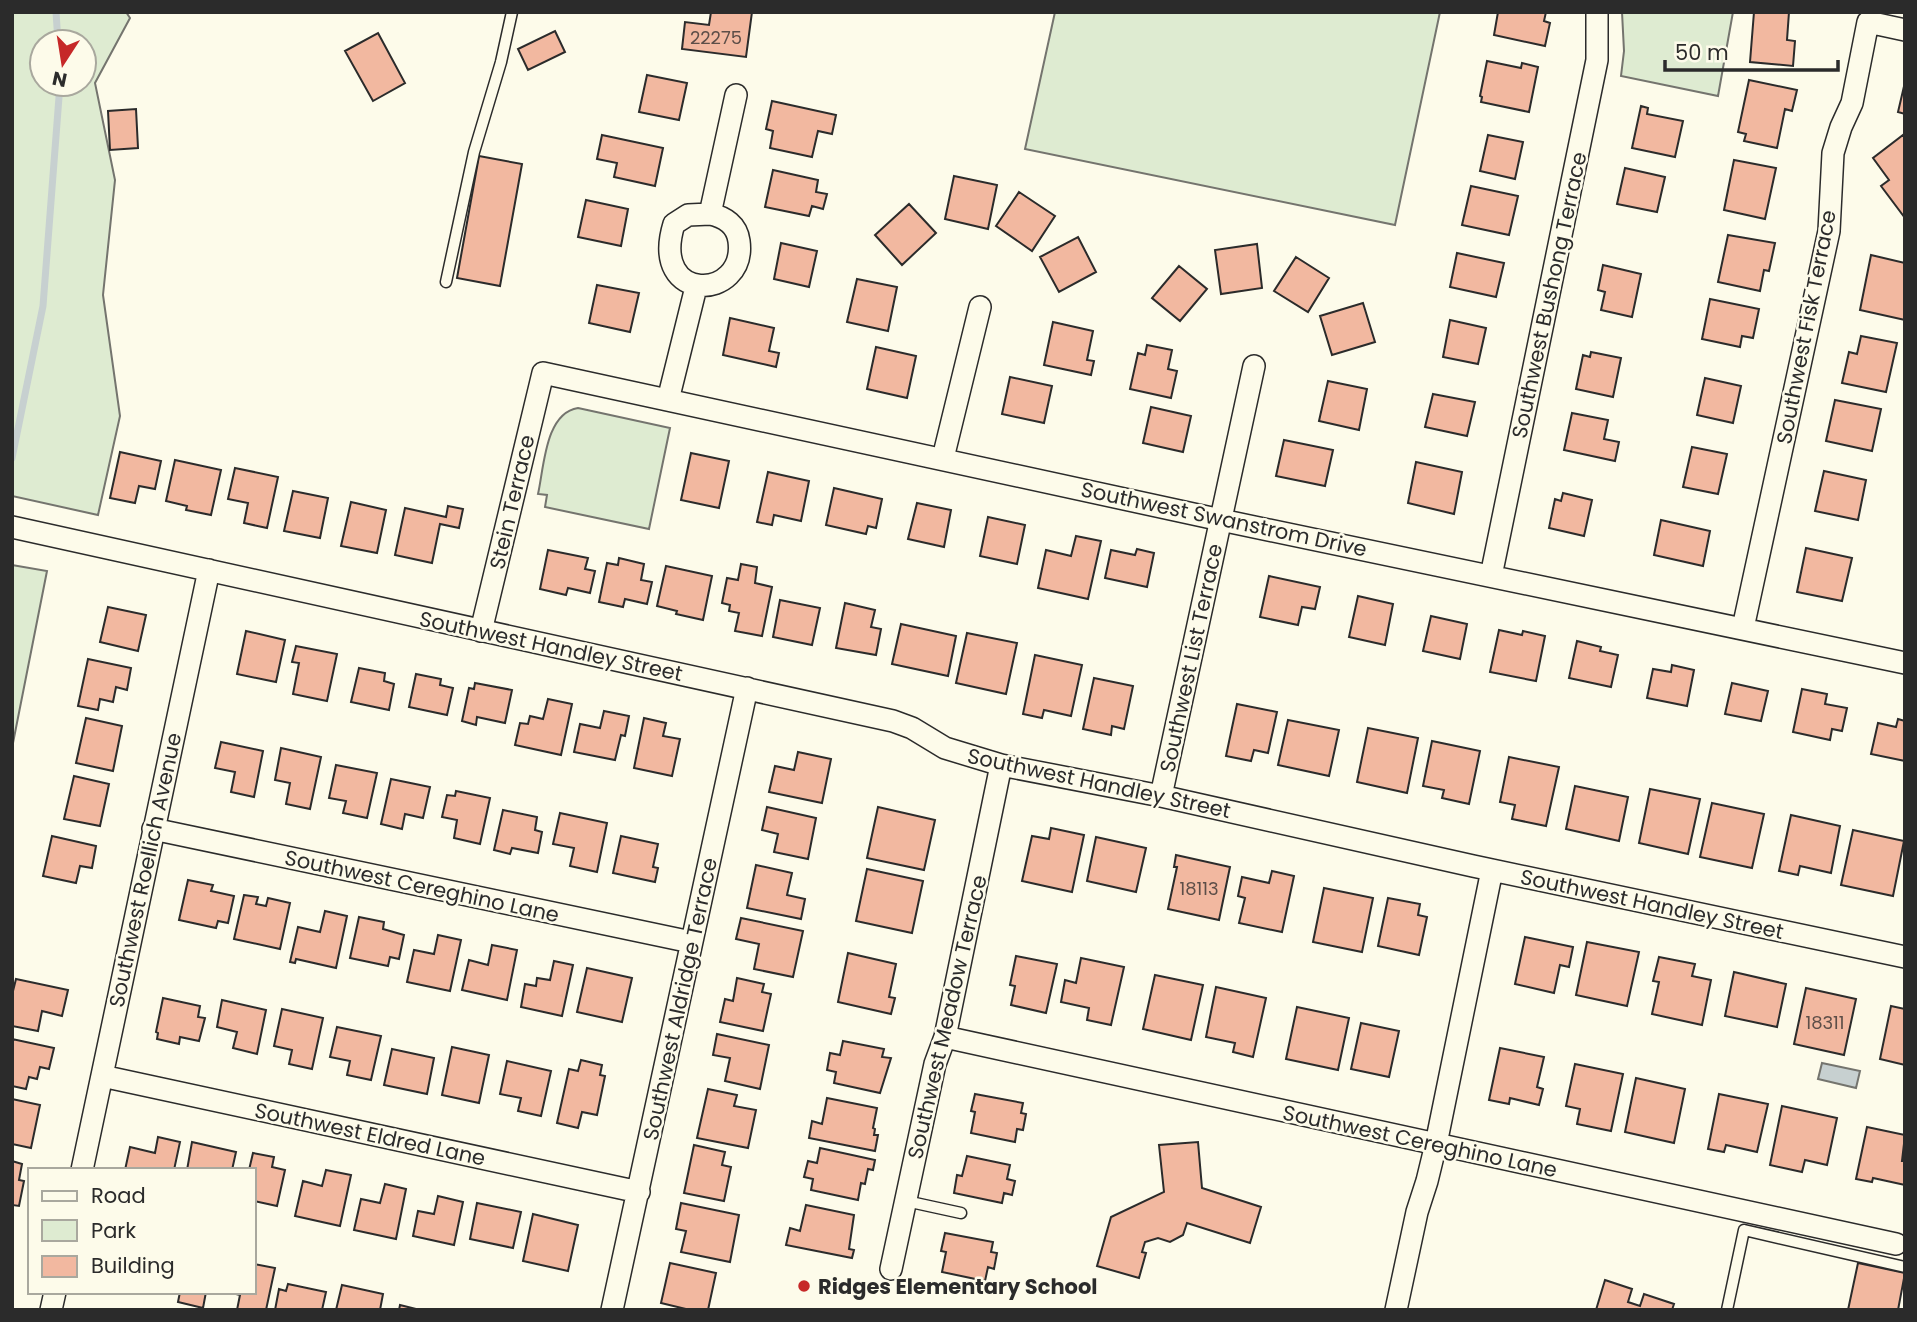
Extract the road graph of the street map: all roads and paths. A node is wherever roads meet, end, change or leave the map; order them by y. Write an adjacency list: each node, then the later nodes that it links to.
1 (512, 12): 6 (lane)
2 (1597, 12): 16 (street, Southwest Bushong Terrace)
3 (1905, 30): 17 (street, Southwest Fisk Terrace)
4 (736, 95): 5 (street)
5 (710, 214): 7 (street); 7 (street)
6 (446, 282)
7 (695, 287): 11 (street)
8 (979, 307): 12 (street)
9 (1254, 366): 13 (street, Southwest List Terrace)
10 (543, 373): 11 (street, Southwest Swanstrom Drive); 18 (street, Stein Terrace)
11 (668, 400): 12 (street, Southwest Swanstrom Drive)
12 (943, 458): 13 (street, Southwest Swanstrom Drive)
13 (1221, 520): 16 (street, Southwest Swanstrom Drive); 22 (street, Southwest List Terrace)
14 (12, 527): 15 (street, Southwest Handley Street)
15 (209, 570): 18 (street, Southwest Handley Street); 23 (street, Southwest Roellich Avenue)
16 (1491, 576): 17 (street, Southwest Swanstrom Drive)
17 (1743, 628): 19 (street, Southwest Swanstrom Drive)
18 (481, 631): 20 (street, Southwest Handley Street)
19 (1905, 663)
20 (747, 688): 21 (street, Southwest Handley Street); 25 (street, Southwest Aldridge Terrace)
21 (1001, 765): 22 (street, Southwest Handley Street); 27 (street, Southwest Meadow Terrace)
22 (1161, 796): 24 (street, Southwest Handley Street)
23 (153, 830): 25 (street, Southwest Cereghino Lane); 28 (street, Southwest Roellich Avenue)
24 (1492, 870): 26 (street, Southwest Handley Street); 29 (street)
25 (691, 942): 31 (street, Southwest Aldridge Terrace)
26 (1905, 957)
27 (945, 1037): 29 (street, Southwest Cereghino Lane); 32 (street, Southwest Meadow Terrace)
28 (102, 1076): 30 (street, Southwest Roellich Avenue); 31 (street, Southwest Eldred Lane)
29 (1436, 1144): 34 (street, Southwest Cereghino Lane); 38 (street)
30 (82, 1168)
31 (639, 1192): 37 (street, Southwest Aldridge Terrace)
32 (906, 1201): 33 (lane); 36 (street, Southwest Meadow Terrace)
33 (961, 1213)
34 (1896, 1244)
35 (1905, 1268): 39 (lane)
36 (891, 1269)
37 (612, 1310)
38 (1396, 1310)
39 (1727, 1310)

